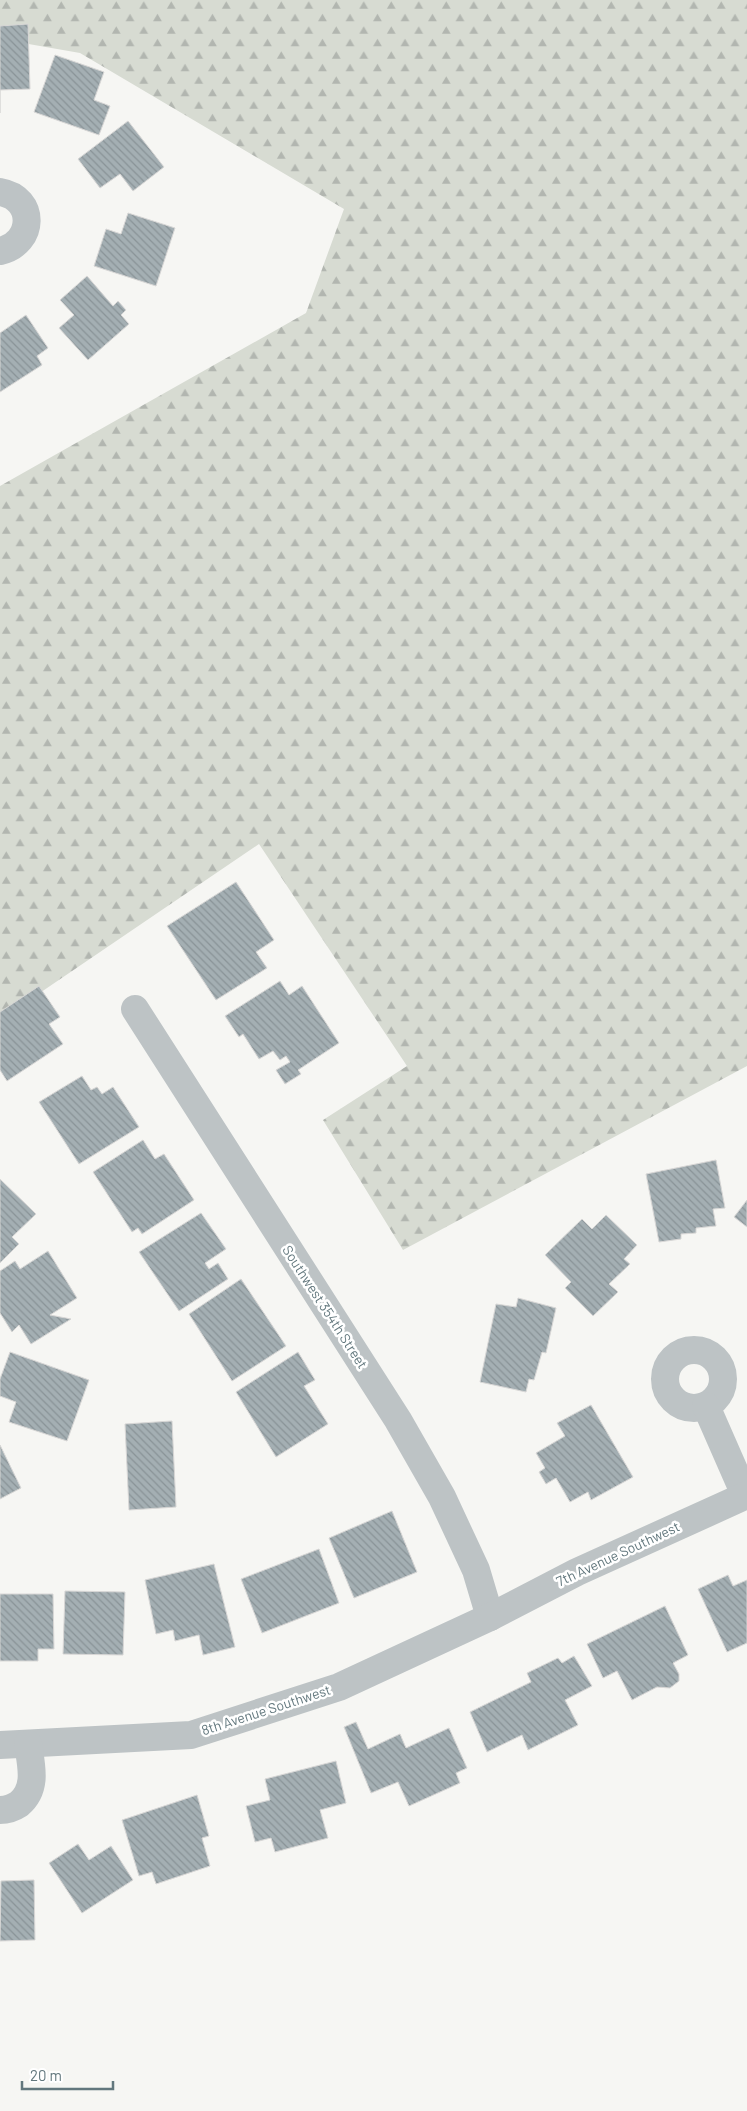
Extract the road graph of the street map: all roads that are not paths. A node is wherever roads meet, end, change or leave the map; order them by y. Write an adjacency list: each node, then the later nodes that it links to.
1 (0, 192): 2 (street)
2 (0, 251)
3 (136, 1009): 6 (street, Southwest 354th Street)
4 (706, 1406): 5 (street)
5 (746, 1495): 6 (street, 7th Avenue Southwest)
6 (490, 1617): 7 (street, 8th Avenue Southwest)
7 (28, 1744): 8 (street, 8th Avenue Southwest); 9 (street)
8 (0, 1745)
9 (0, 1810)

